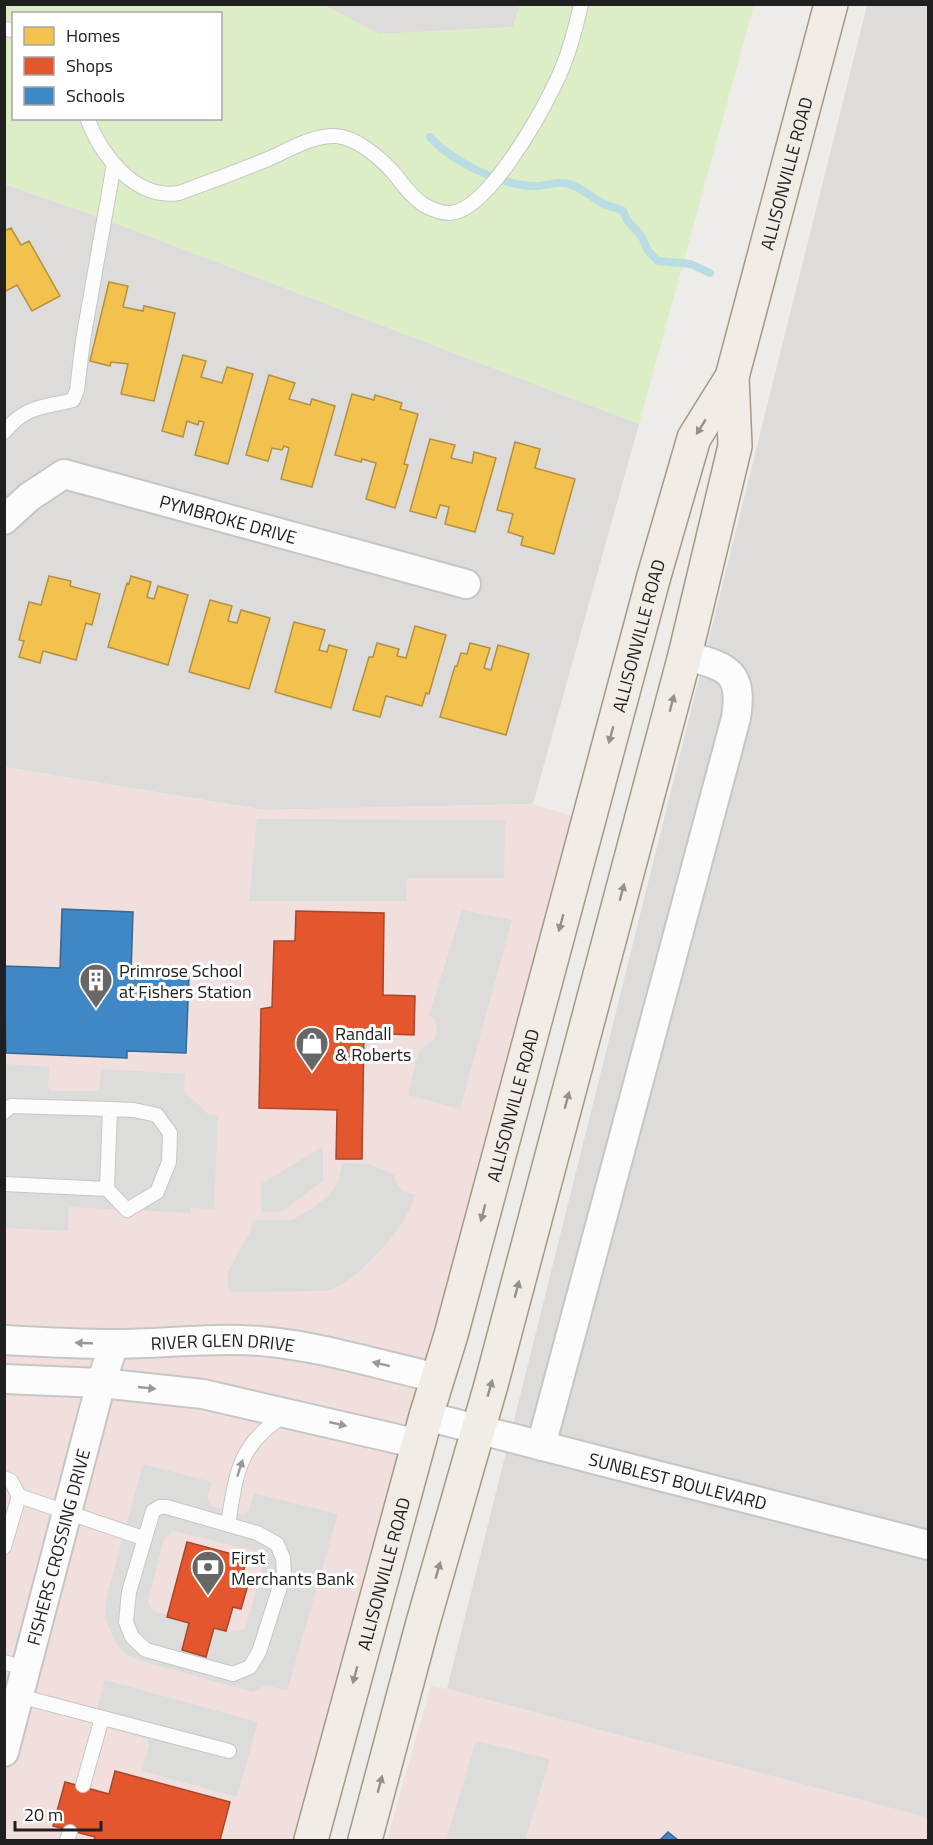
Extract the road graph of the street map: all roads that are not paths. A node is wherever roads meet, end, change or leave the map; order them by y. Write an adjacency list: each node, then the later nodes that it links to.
1 (581, 4): 4 (lane)
2 (831, 4): 5 (main road, ALLISONVILLE ROAD)
3 (88, 120): 4 (lane)
4 (114, 164): 6 (lane)
5 (732, 377): 9 (main road, ALLISONVILLE ROAD); 16 (main road, ALLISONVILLE ROAD, one-way to 16)
6 (4, 432)
7 (4, 520): 8 (street, PYMBROKE DRIVE)
8 (466, 584)
9 (685, 655): 21 (main road, ALLISONVILLE ROAD, one-way to 9); 22 (street)
10 (110, 1109): 11 (lane); 13 (lane); 13 (lane)
11 (4, 1112)
12 (4, 1184): 13 (lane)
13 (107, 1189)
14 (4, 1340): 15 (street, RIVER GLEN DRIVE, one-way to 14)
15 (114, 1344): 16 (street, RIVER GLEN DRIVE, one-way to 15); 18 (street, FISHERS CROSSING DRIVE)
16 (438, 1377): 20 (main road, ALLISONVILLE ROAD)
17 (4, 1379): 18 (street)
18 (101, 1383): 19 (street, one-way to 19); 25 (street, FISHERS CROSSING DRIVE)
19 (289, 1413): 20 (street, one-way to 20); 26 (lane, one-way to 19)
20 (423, 1430): 21 (street, SUNBLEST BOULEVARD); 36 (main road, ALLISONVILLE ROAD, one-way to 36)
21 (478, 1431): 22 (street, SUNBLEST BOULEVARD); 37 (main road, ALLISONVILLE ROAD, one-way to 21)
22 (542, 1446): 28 (street, SUNBLEST BOULEVARD)
23 (4, 1478): 24 (lane)
24 (19, 1496): 25 (lane); 29 (lane)
25 (68, 1511): 27 (lane); 30 (street, FISHERS CROSSING DRIVE)
26 (228, 1525): 27 (lane); 27 (lane)
27 (143, 1538)
28 (928, 1545)
29 (4, 1547)
30 (15, 1666): 31 (street, FISHERS CROSSING DRIVE)
31 (19, 1696): 32 (lane); 34 (street, FISHERS CROSSING DRIVE)
32 (102, 1718): 33 (lane); 35 (lane)
33 (229, 1751)
34 (4, 1752)
35 (83, 1785)
36 (311, 1840)
37 (365, 1840)

